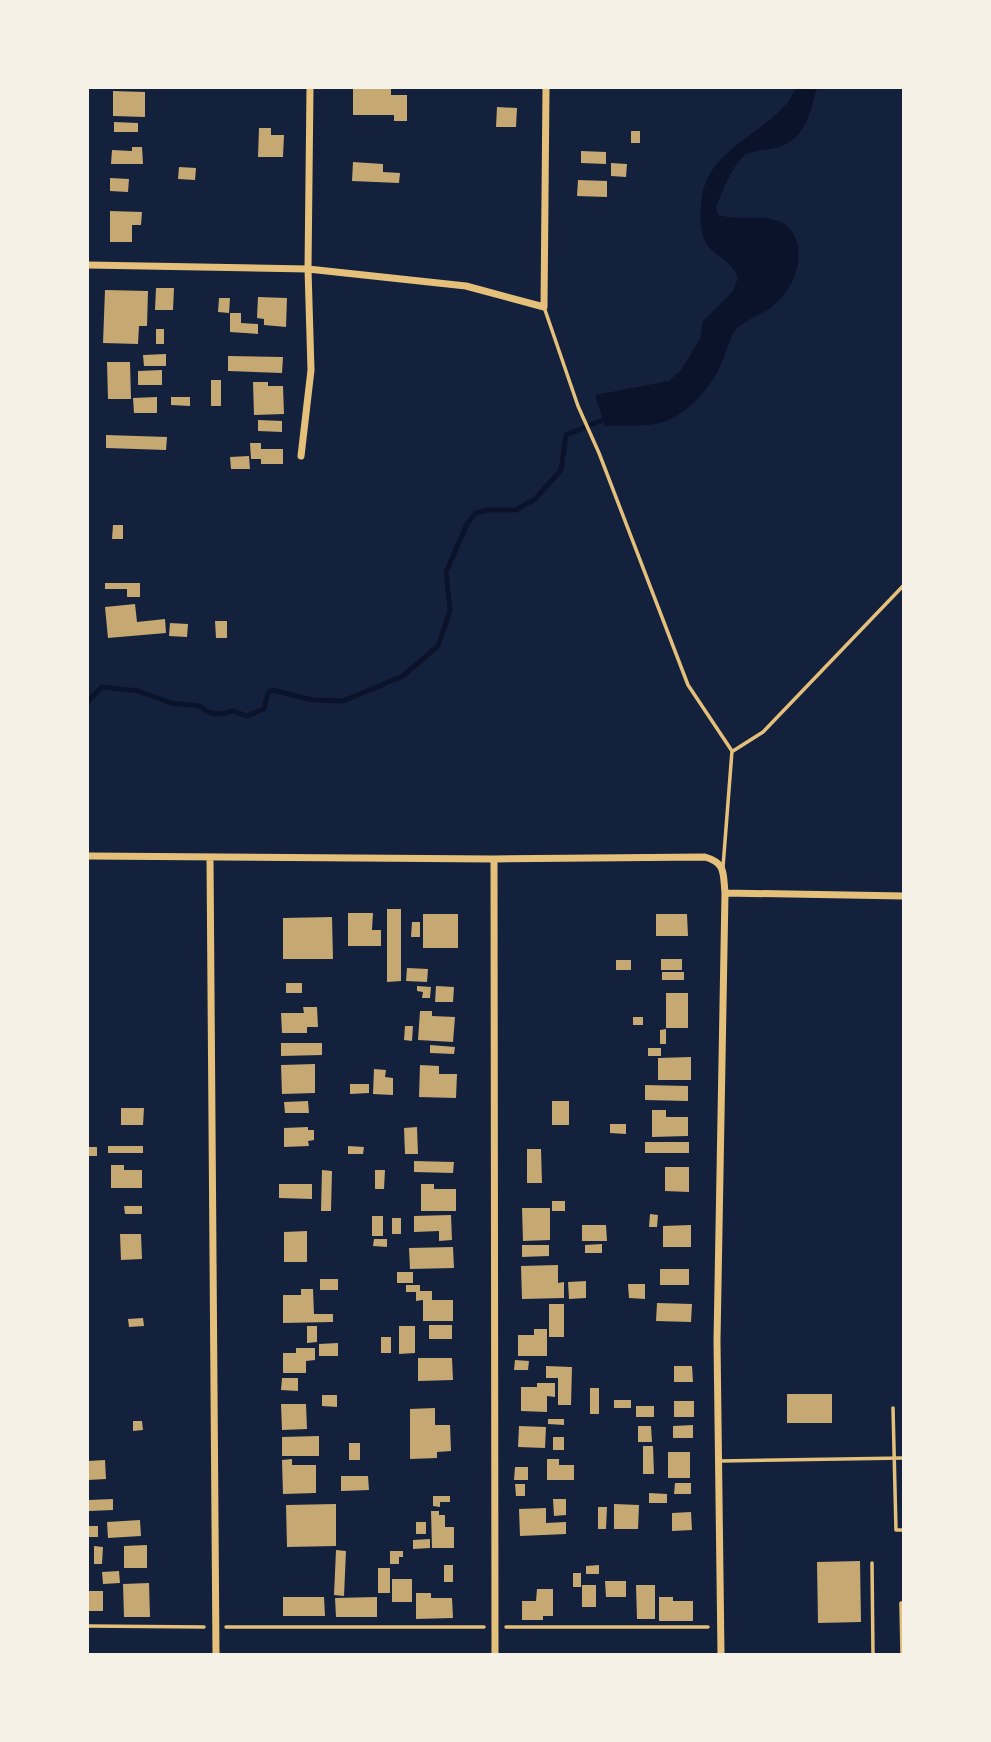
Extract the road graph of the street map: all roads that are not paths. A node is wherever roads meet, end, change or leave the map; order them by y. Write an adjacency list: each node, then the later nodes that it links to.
1 (310, 88): 4 (street)
2 (546, 88): 5 (street)
3 (88, 265): 4 (street)
4 (308, 270): 5 (street); 6 (street)
5 (544, 307): 8 (lane)
6 (301, 456)
7 (904, 584): 8 (lane)
8 (732, 751): 12 (lane)
9 (88, 856): 10 (street)
10 (210, 857): 11 (street); 22 (street)
11 (494, 859): 12 (street); 23 (street)
12 (723, 869): 13 (street)
13 (724, 893): 14 (street); 18 (street)
14 (904, 896)
15 (893, 1408): 16 (lane)
16 (894, 1458): 17 (lane); 18 (lane); 19 (lane)
17 (904, 1458)
18 (719, 1461): 24 (street)
19 (904, 1530)
20 (872, 1563): 25 (lane)
21 (904, 1603): 26 (lane)
22 (216, 1654)
23 (495, 1654)
24 (720, 1654)
25 (873, 1654)
26 (902, 1654)

